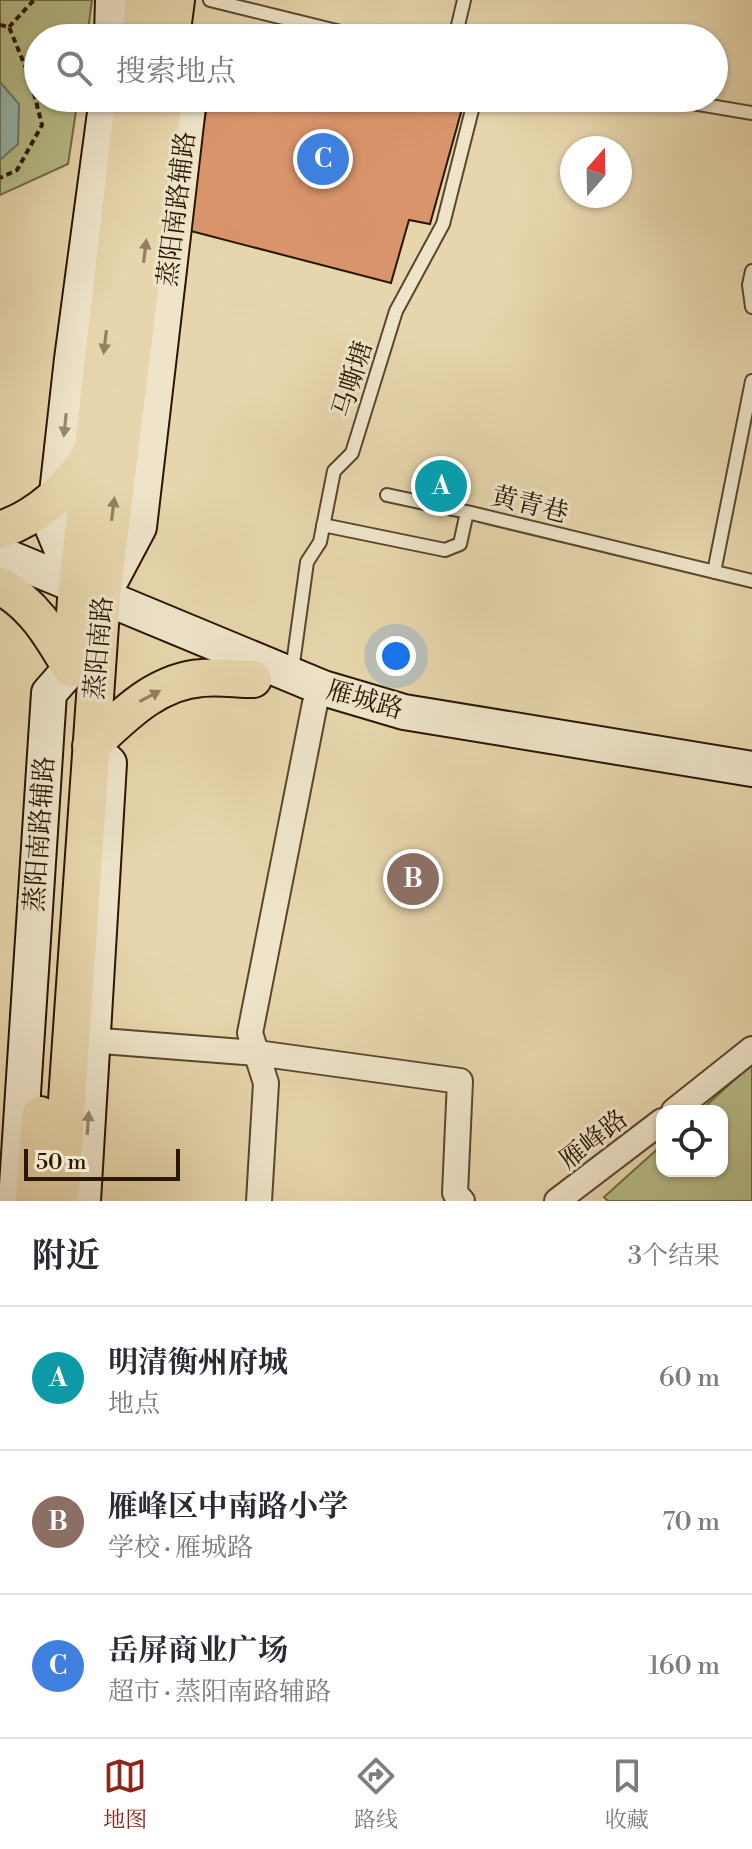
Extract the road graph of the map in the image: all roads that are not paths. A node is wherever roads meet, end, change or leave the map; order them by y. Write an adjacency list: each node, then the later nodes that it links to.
1 (113, 0): 6 (main road)
2 (144, 0): 7 (main road)
3 (178, 0): 8 (main road); 9 (main road)
4 (210, 0): 10 (lane)
5 (464, 0): 11 (lane)
6 (112, 24)
7 (141, 24)
8 (174, 24)
9 (187, 24)
10 (308, 24)
11 (458, 24)
12 (728, 109): 18 (lane)
13 (105, 112): 24 (main road, one-way to 24)
14 (131, 112): 22 (main road, 蒸阳南路, one-way to 22)
15 (162, 112): 33 (main road, 蒸阳南路, one-way to 15)
16 (187, 112): 33 (main road, 蒸阳南路辅路)
17 (471, 112): 26 (lane, 马嘶塘)
18 (752, 113)
19 (752, 271): 20 (lane)
20 (752, 307)
21 (751, 387): 29 (lane)
22 (93, 451): 24 (main road); 33 (main road, 蒸阳南路)
23 (387, 495): 25 (lane)
24 (56, 496): 27 (main road); 33 (main road)
25 (467, 512): 26 (lane, 黄青巷); 29 (lane, 黄青巷)
26 (323, 525): 35 (lane, 马嘶塘)
27 (0, 530)
28 (0, 554): 33 (main road, 雁城路)
29 (714, 572): 31 (lane, 黄青巷)
30 (0, 573): 33 (main road, 雁城路)
31 (752, 581)
32 (0, 586): 34 (main road)
33 (89, 601): 34 (main road, 蒸阳南路); 35 (main road, 雁城路); 36 (main road, 雁城路); 38 (main road, 蒸阳南路)
34 (71, 668): 46 (main road, 蒸阳南路辅路); 47 (main road, 蒸阳南路)
35 (291, 675): 39 (main road, 雁城路)
36 (253, 679): 37 (main road, 雁城路); 38 (main road, one-way to 36)
37 (315, 703): 40 (main road, 雁城路); 43 (street)
38 (91, 746): 41 (main road, 蒸阳南路)
39 (752, 769)
40 (752, 787)
41 (81, 1039): 43 (street); 48 (main road, 蒸阳南路); 49 (main road, one-way to 41)
42 (752, 1049): 44 (street)
43 (257, 1053): 50 (street); 51 (street)
44 (682, 1105)
45 (656, 1126): 52 (street, 雁峰路)
46 (16, 1201)
47 (34, 1201)
48 (60, 1201)
49 (83, 1201)
50 (259, 1201)
51 (462, 1201)
52 (557, 1201)

